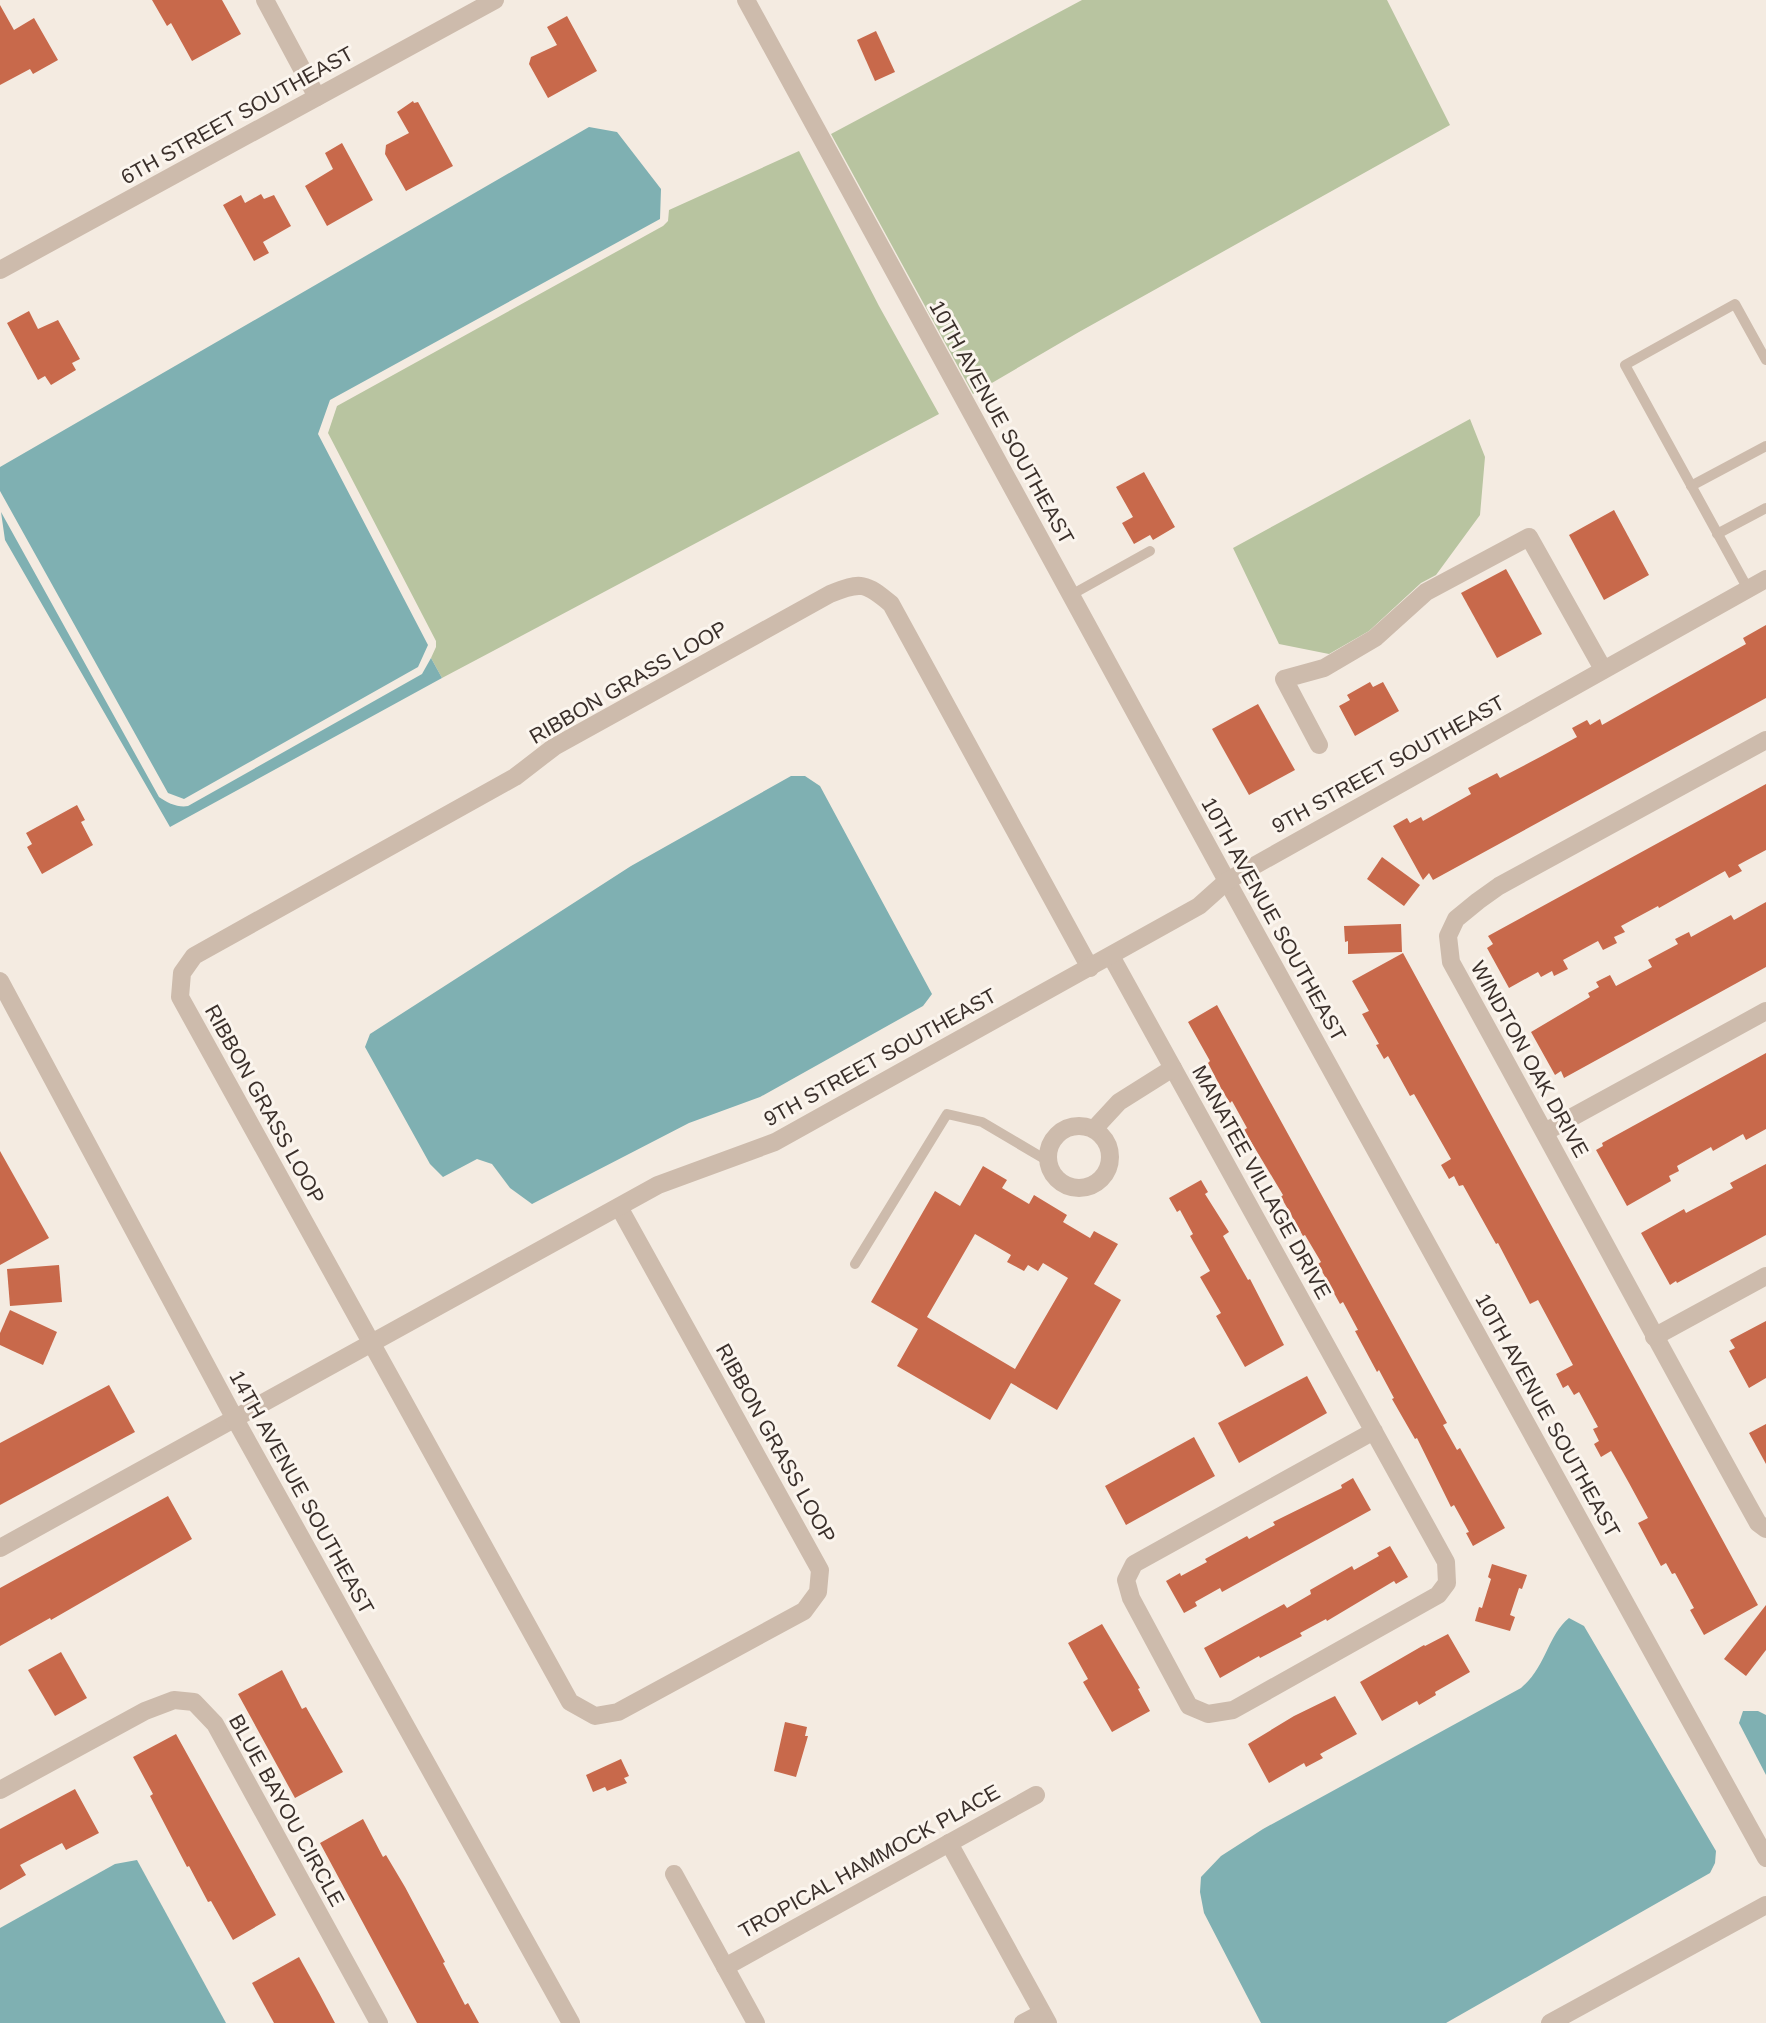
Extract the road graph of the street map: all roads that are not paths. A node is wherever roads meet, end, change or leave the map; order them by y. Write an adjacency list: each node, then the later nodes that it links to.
1 (265, 0): 4 (street)
2 (495, 0): 4 (street, 6TH STREET SOUTHEAST)
3 (746, 0): 14 (street, 10TH AVENUE SOUTHEAST)
4 (317, 97): 5 (street, 6TH STREET SOUTHEAST)
5 (0, 270)
6 (1766, 360): 8 (lane)
7 (1766, 446): 8 (lane)
8 (1691, 486): 10 (lane)
9 (1766, 508): 10 (lane)
10 (1717, 534): 13 (lane)
11 (1150, 551): 14 (lane)
12 (1766, 579): 13 (street, 9TH STREET SOUTHEAST)
13 (1748, 589): 15 (street, 9TH STREET SOUTHEAST)
14 (1071, 595): 18 (street, 10TH AVENUE SOUTHEAST)
15 (1603, 669): 17 (street); 18 (street, 9TH STREET SOUTHEAST)
16 (1766, 740): 25 (street, WINDTON OAK DRIVE)
17 (1319, 745)
18 (1227, 881): 19 (street, 9TH STREET SOUTHEAST); 39 (street, 10TH AVENUE SOUTHEAST)
19 (1111, 956): 20 (street, 9TH STREET SOUTHEAST); 23 (street, MANATEE VILLAGE DRIVE)
20 (1090, 968): 27 (street, 9TH STREET SOUTHEAST); 31 (street, RIBBON GRASS LOOP)
21 (0, 981): 32 (street, 14TH AVENUE SOUTHEAST)
22 (1766, 1011): 25 (street)
23 (1173, 1068): 24 (street); 33 (street, MANATEE VILLAGE DRIVE)
24 (1094, 1129): 26 (street); 26 (street)
25 (1545, 1132): 30 (street, WINDTON OAK DRIVE)
26 (1048, 1161): 28 (lane)
27 (619, 1207): 31 (street, 9TH STREET SOUTHEAST); 31 (street, RIBBON GRASS LOOP)
28 (855, 1264)
29 (1766, 1276): 30 (street)
30 (1654, 1337): 34 (street, WINDTON OAK DRIVE)
31 (371, 1344): 32 (street, 9TH STREET SOUTHEAST)
32 (235, 1419): 35 (street, 9TH STREET SOUTHEAST); 45 (street, 14TH AVENUE SOUTHEAST)
33 (1374, 1431): 33 (street, MANATEE VILLAGE DRIVE)
34 (1766, 1529)
35 (0, 1548)
36 (0, 1790): 44 (street, BLUE BAYOU CIRCLE)
37 (1036, 1795): 38 (street, TROPICAL HAMMOCK PLACE)
38 (949, 1843): 42 (street, TROPICAL HAMMOCK PLACE); 43 (street)
39 (1766, 1858)
40 (674, 1874): 42 (street)
41 (1766, 1905): 48 (street)
42 (725, 1967): 46 (street)
43 (1045, 2018): 47 (street)
44 (379, 2023)
45 (571, 2023)
46 (756, 2023)
47 (1023, 2023)
48 (1550, 2023)

